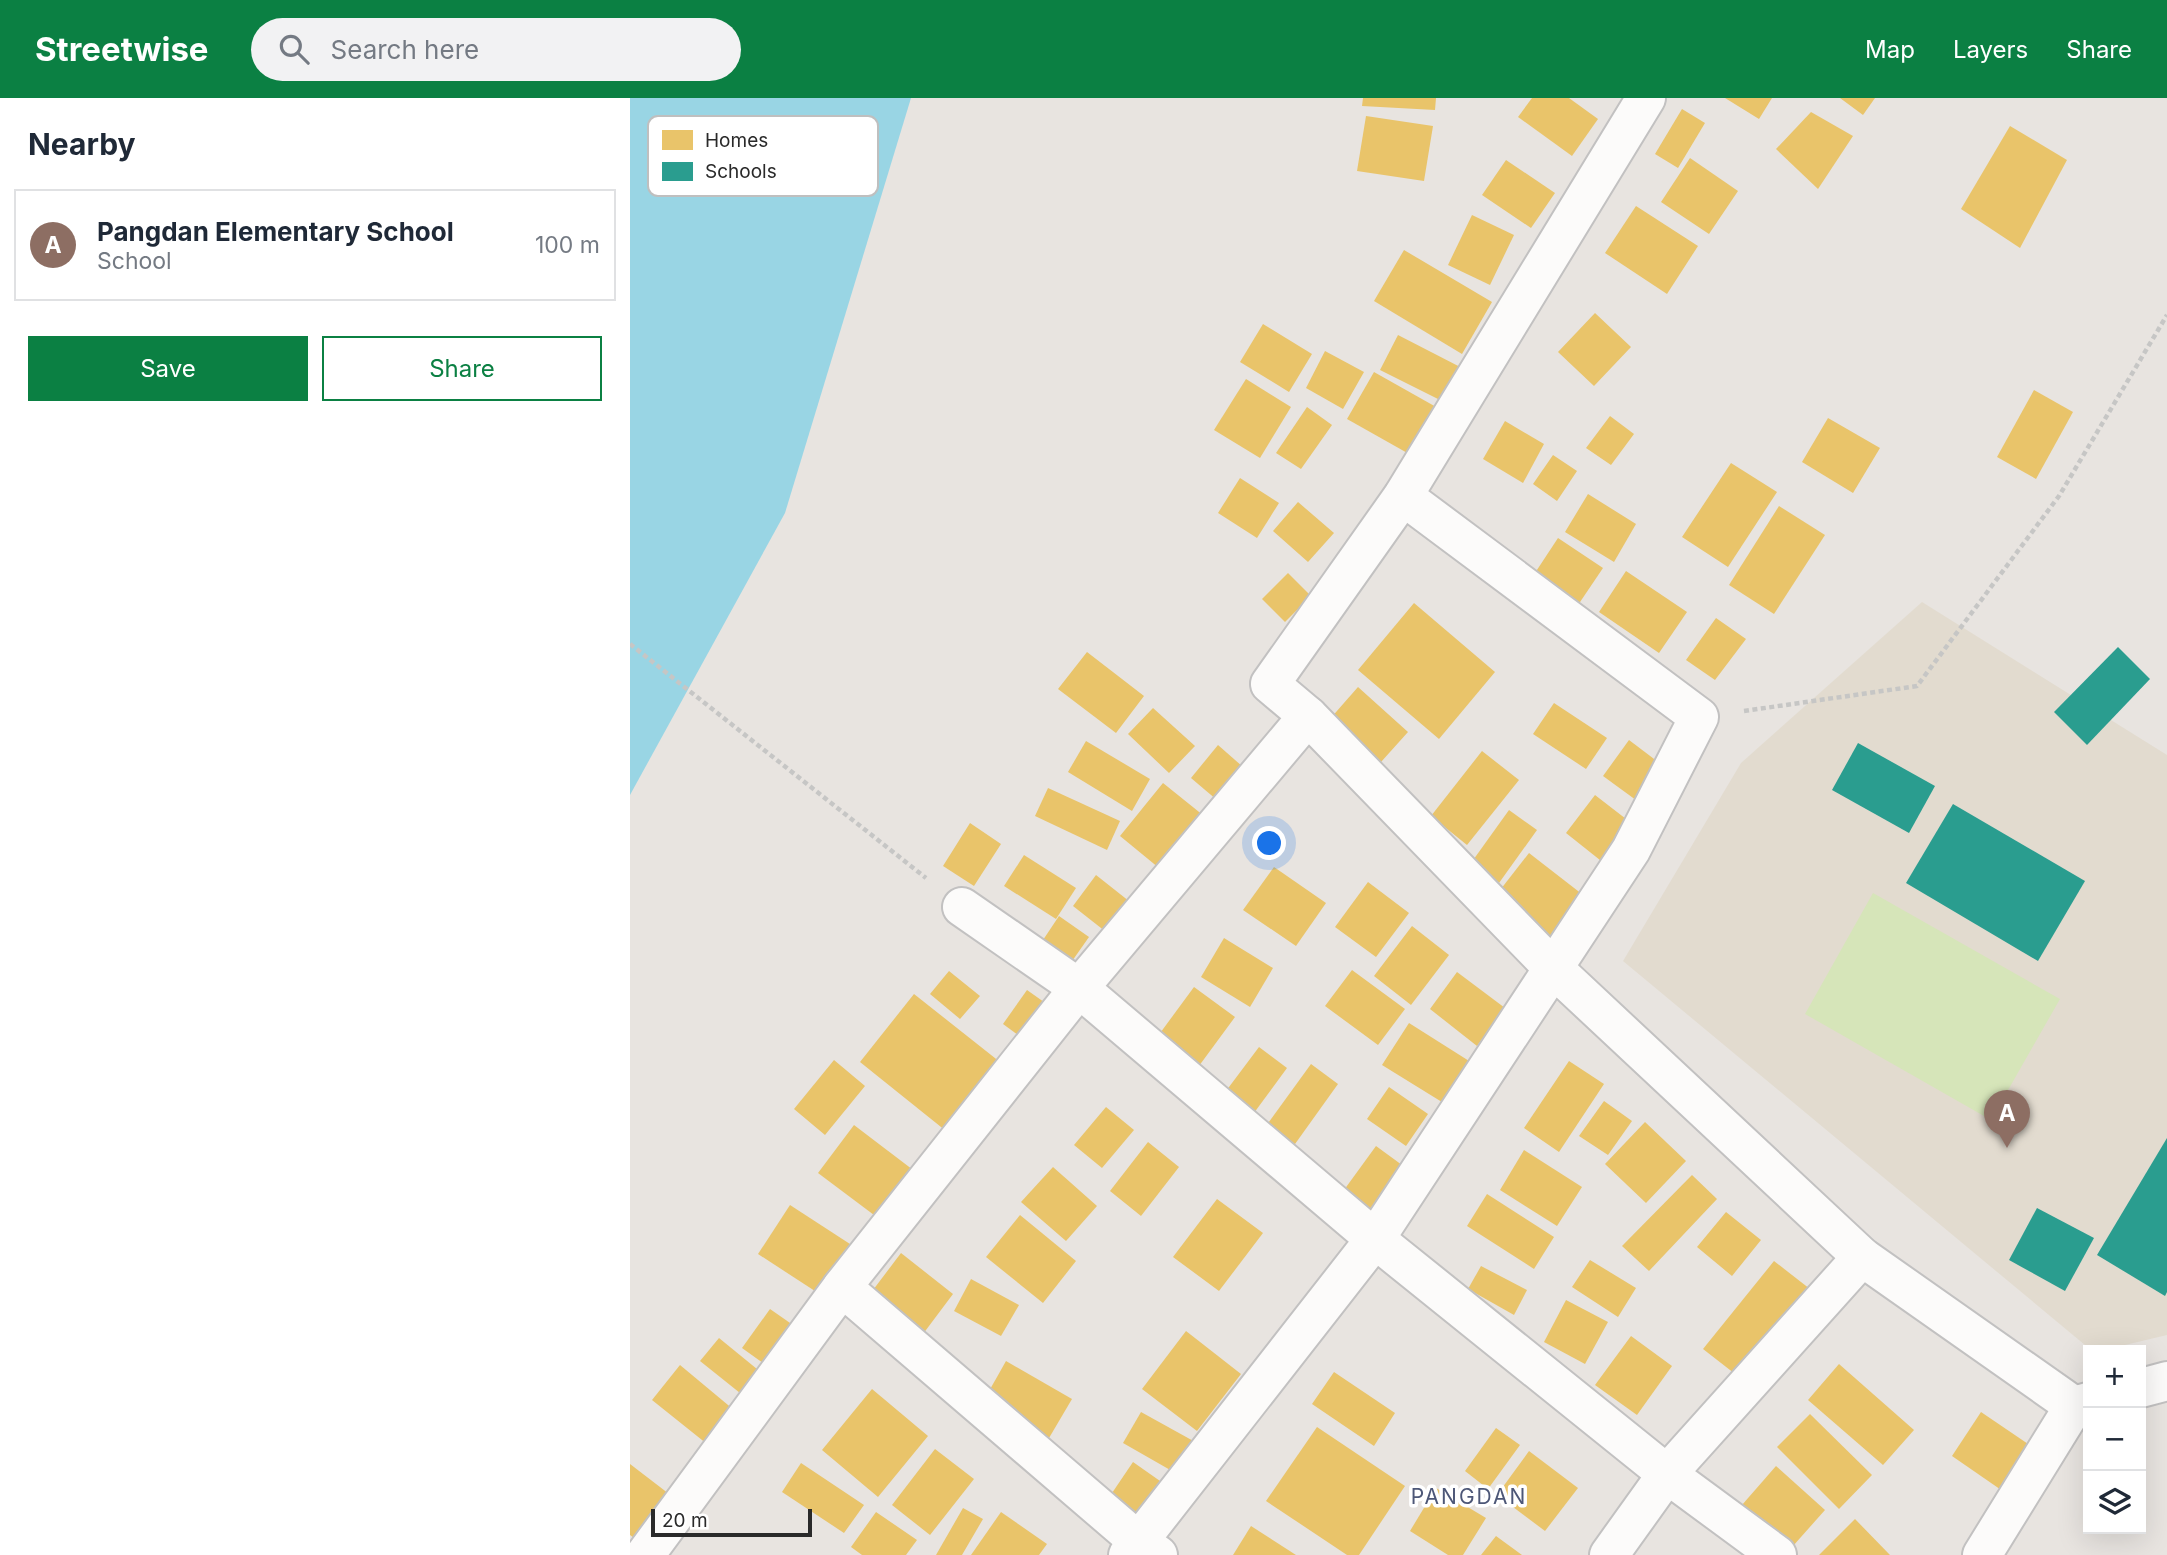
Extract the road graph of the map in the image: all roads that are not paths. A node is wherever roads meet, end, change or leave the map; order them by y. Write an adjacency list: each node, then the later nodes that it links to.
1 (1646, 98): 2 (street)
2 (1403, 496): 3 (street); 5 (street)
3 (1308, 716): 5 (street); 6 (street)
4 (962, 907): 6 (street)
5 (1553, 968): 7 (street); 8 (street)
6 (1079, 988): 7 (street); 9 (street)
7 (1376, 1239): 13 (street); 14 (street)
8 (1862, 1256): 12 (street); 13 (street)
9 (842, 1287): 14 (street); 15 (street)
10 (2167, 1381): 11 (street)
11 (2146, 1387)
12 (2081, 1404): 18 (street)
13 (1667, 1474): 16 (street); 17 (street)
14 (1141, 1550)
15 (645, 1555)
16 (1609, 1555)
17 (1777, 1555)
18 (1982, 1555)

